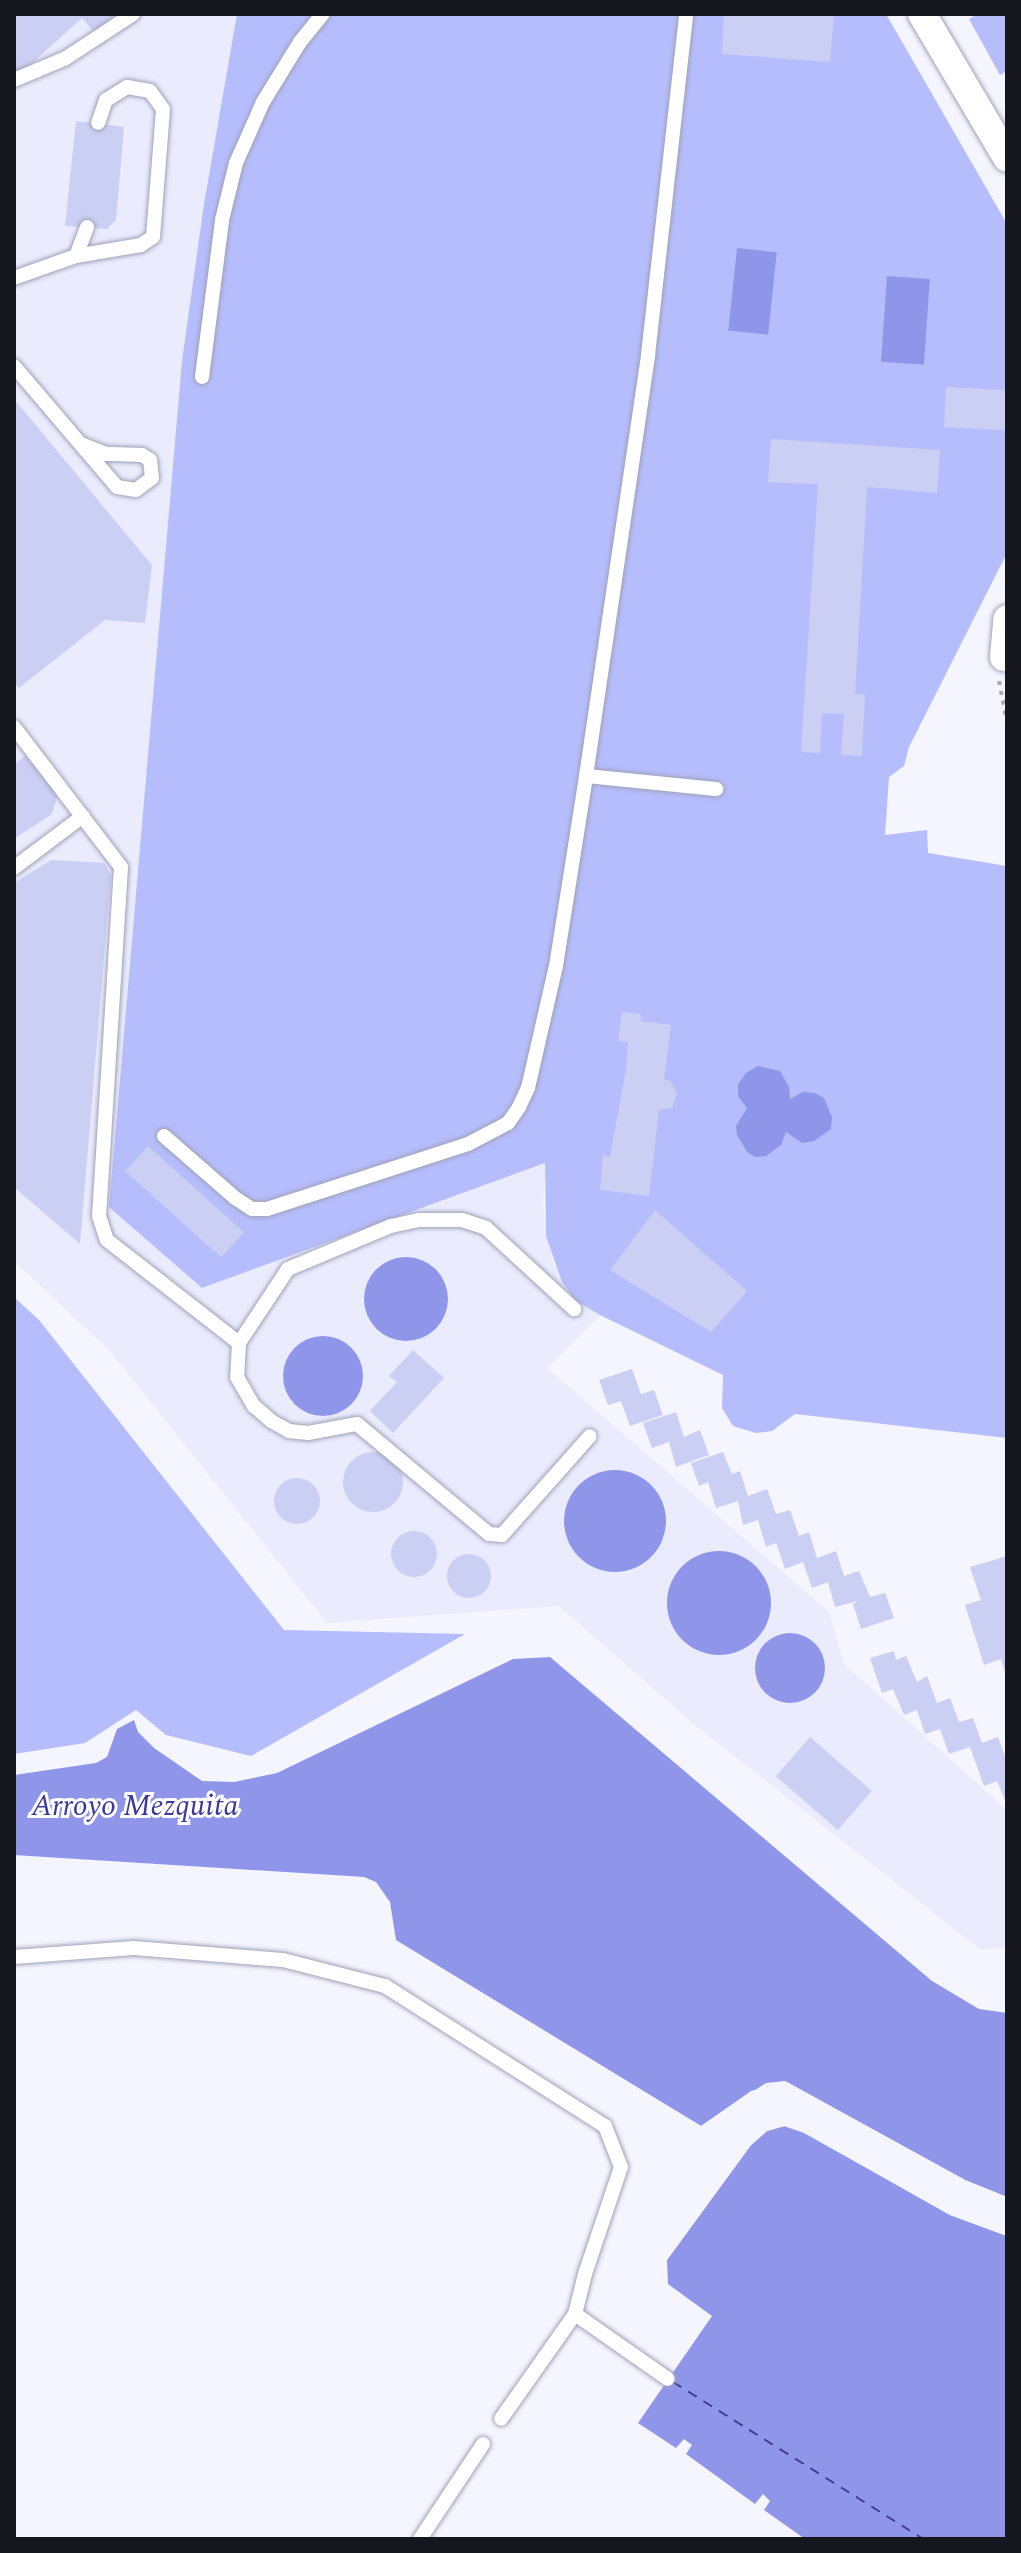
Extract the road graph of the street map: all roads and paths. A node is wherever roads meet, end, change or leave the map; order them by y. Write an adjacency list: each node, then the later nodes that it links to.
1 (133, 14): 5 (lane)
2 (323, 14): 12 (lane)
3 (686, 14): 17 (lane)
4 (922, 14): 7 (street)
5 (14, 80)
6 (98, 123): 9 (lane)
7 (1007, 158)
8 (87, 227): 9 (lane)
9 (76, 256): 10 (lane)
10 (14, 278)
11 (14, 366): 13 (lane)
12 (202, 377)
13 (81, 444): 13 (lane)
14 (1007, 619): 15 (street)
15 (1005, 665)
16 (14, 727): 19 (lane)
17 (586, 776): 18 (lane); 21 (lane)
18 (716, 789)
19 (83, 816): 20 (lane); 23 (lane)
20 (14, 868)
21 (164, 1136)
22 (574, 1309): 23 (lane)
23 (239, 1343): 24 (lane)
24 (590, 1436)
25 (14, 1957): 26 (lane)
26 (575, 2314): 27 (lane); 28 (lane)
27 (668, 2379)
28 (501, 2419)
29 (483, 2444): 30 (lane)
30 (420, 2539)

